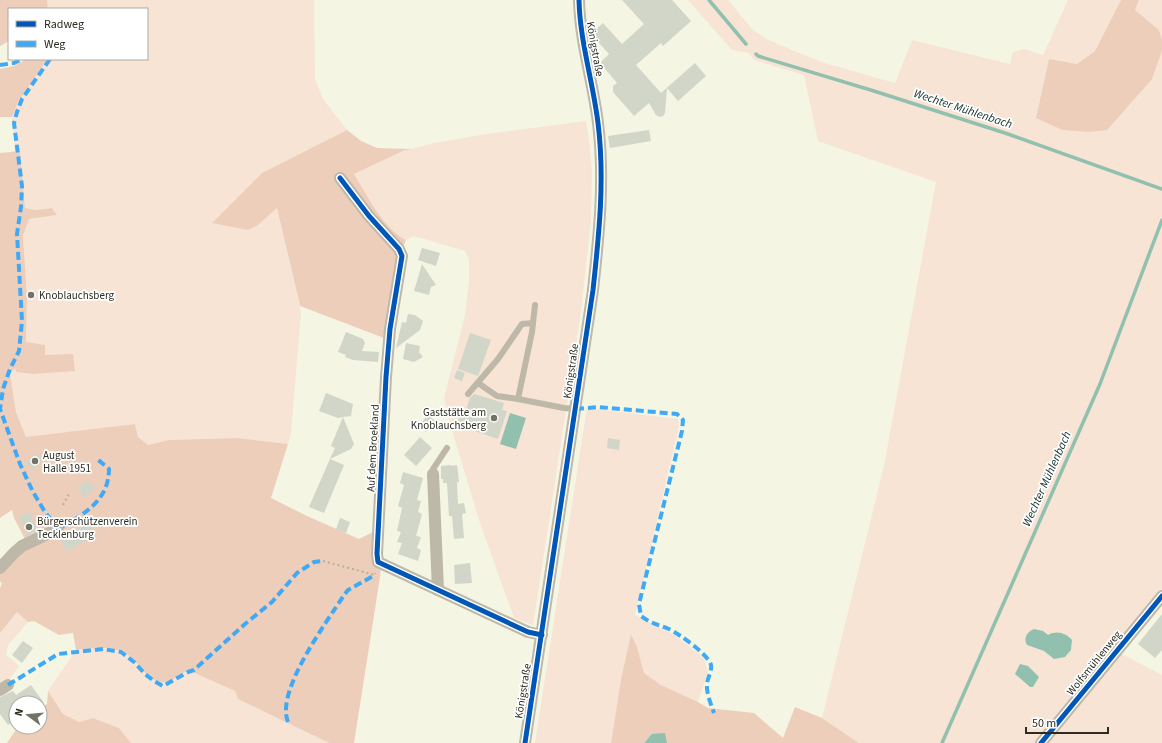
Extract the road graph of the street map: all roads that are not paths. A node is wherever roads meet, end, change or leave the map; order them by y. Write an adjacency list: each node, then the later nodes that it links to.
1 (579, 0): 8 (street, Königstraße)
2 (340, 178): 13 (street, Auf dem Broekland)
3 (535, 305): 4 (lane)
4 (533, 323): 5 (lane); 7 (lane)
5 (478, 383): 6 (lane); 7 (lane)
6 (468, 394)
7 (518, 399): 8 (lane)
8 (576, 409): 15 (street, Königstraße)
9 (447, 448): 10 (lane)
10 (433, 474): 13 (street)
11 (58, 529): 12 (street)
12 (0, 568)
13 (438, 590): 15 (street, Auf dem Broekland)
14 (1162, 596): 17 (street, Wolfsmühlenweg)
15 (542, 635): 16 (street, Königstraße)
16 (525, 743)
17 (1041, 743)

